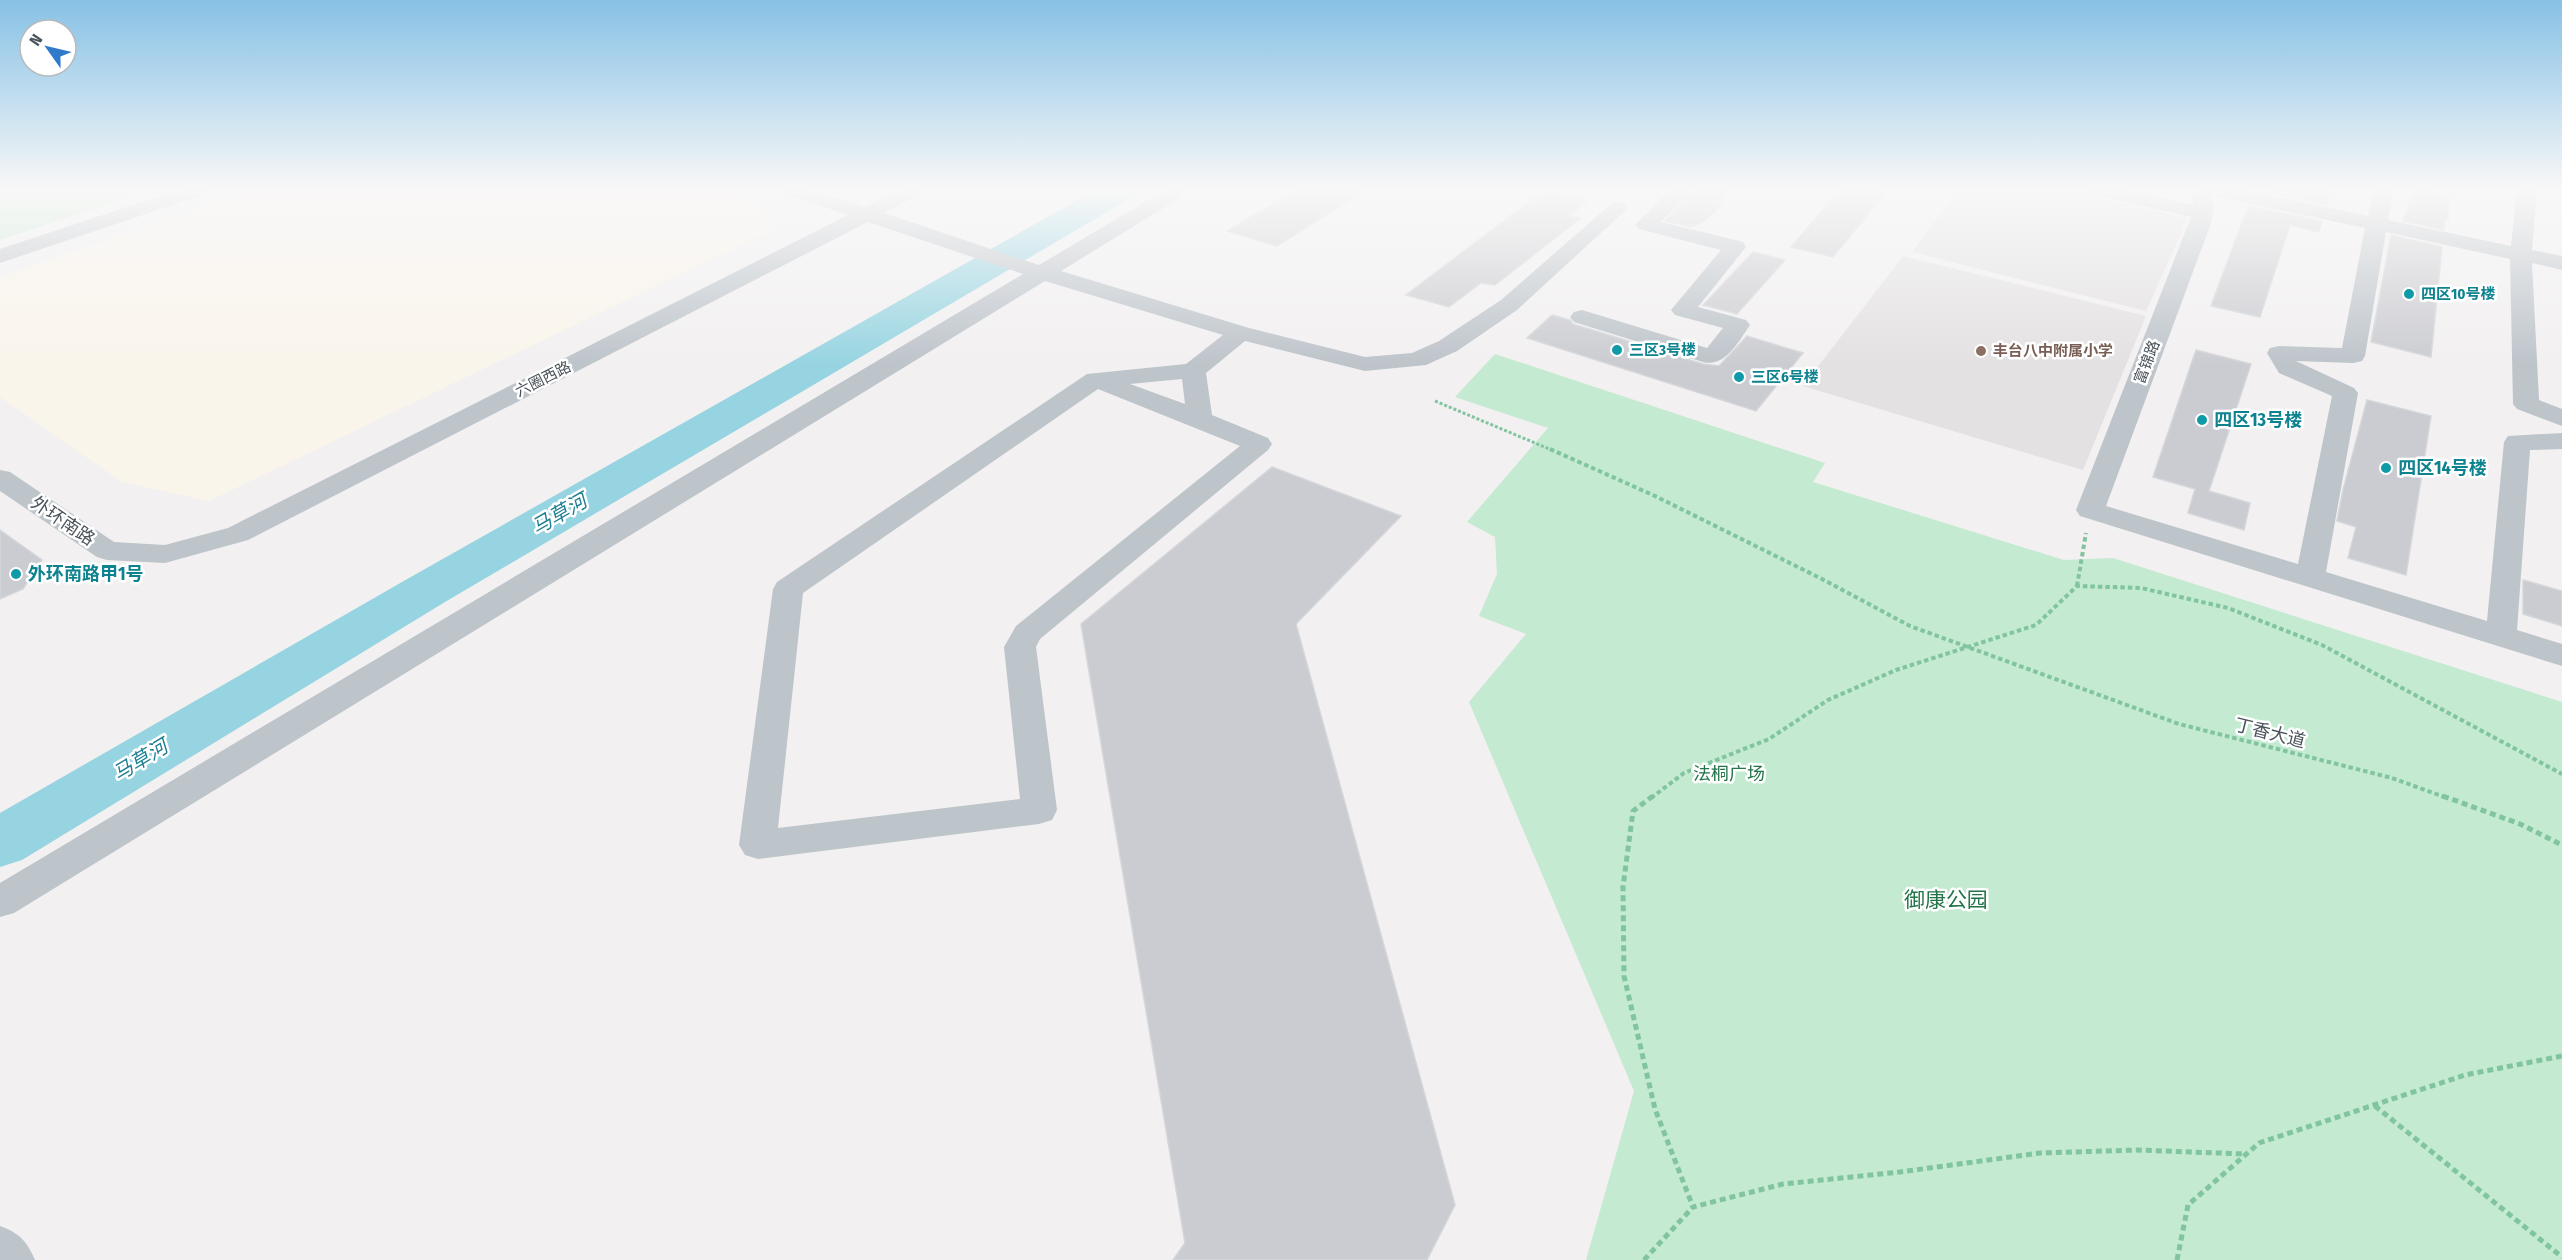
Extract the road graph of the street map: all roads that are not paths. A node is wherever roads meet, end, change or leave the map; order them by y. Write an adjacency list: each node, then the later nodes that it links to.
1 (25, 248): 12 (street)
2 (800, 248): 23 (street, 六圈西路)
3 (962, 248): 14 (street)
4 (1077, 248): 14 (street)
5 (1573, 248): 16 (street)
6 (1734, 248): 15 (street)
7 (2186, 248): 24 (street, 富锦路)
8 (2371, 248): 24 (street)
9 (2487, 248): 11 (street)
10 (2522, 248): 11 (street)
11 (2521, 255): 13 (street); 19 (street)
12 (0, 256)
13 (2562, 263)
14 (1036, 271): 16 (street); 27 (street)
15 (1582, 317)
16 (1241, 333): 17 (street)
17 (1193, 371): 18 (street); 20 (street)
18 (1096, 379): 20 (street); 20 (street)
19 (2562, 418)
20 (1200, 419)
21 (2562, 441): 25 (street)
22 (0, 478): 23 (street, 外环南路)
23 (165, 554)
24 (2310, 578): 25 (street)
25 (2501, 636): 26 (street)
26 (2562, 655)
27 (0, 902)
28 (0, 1249): 29 (street)
29 (11, 1260)

